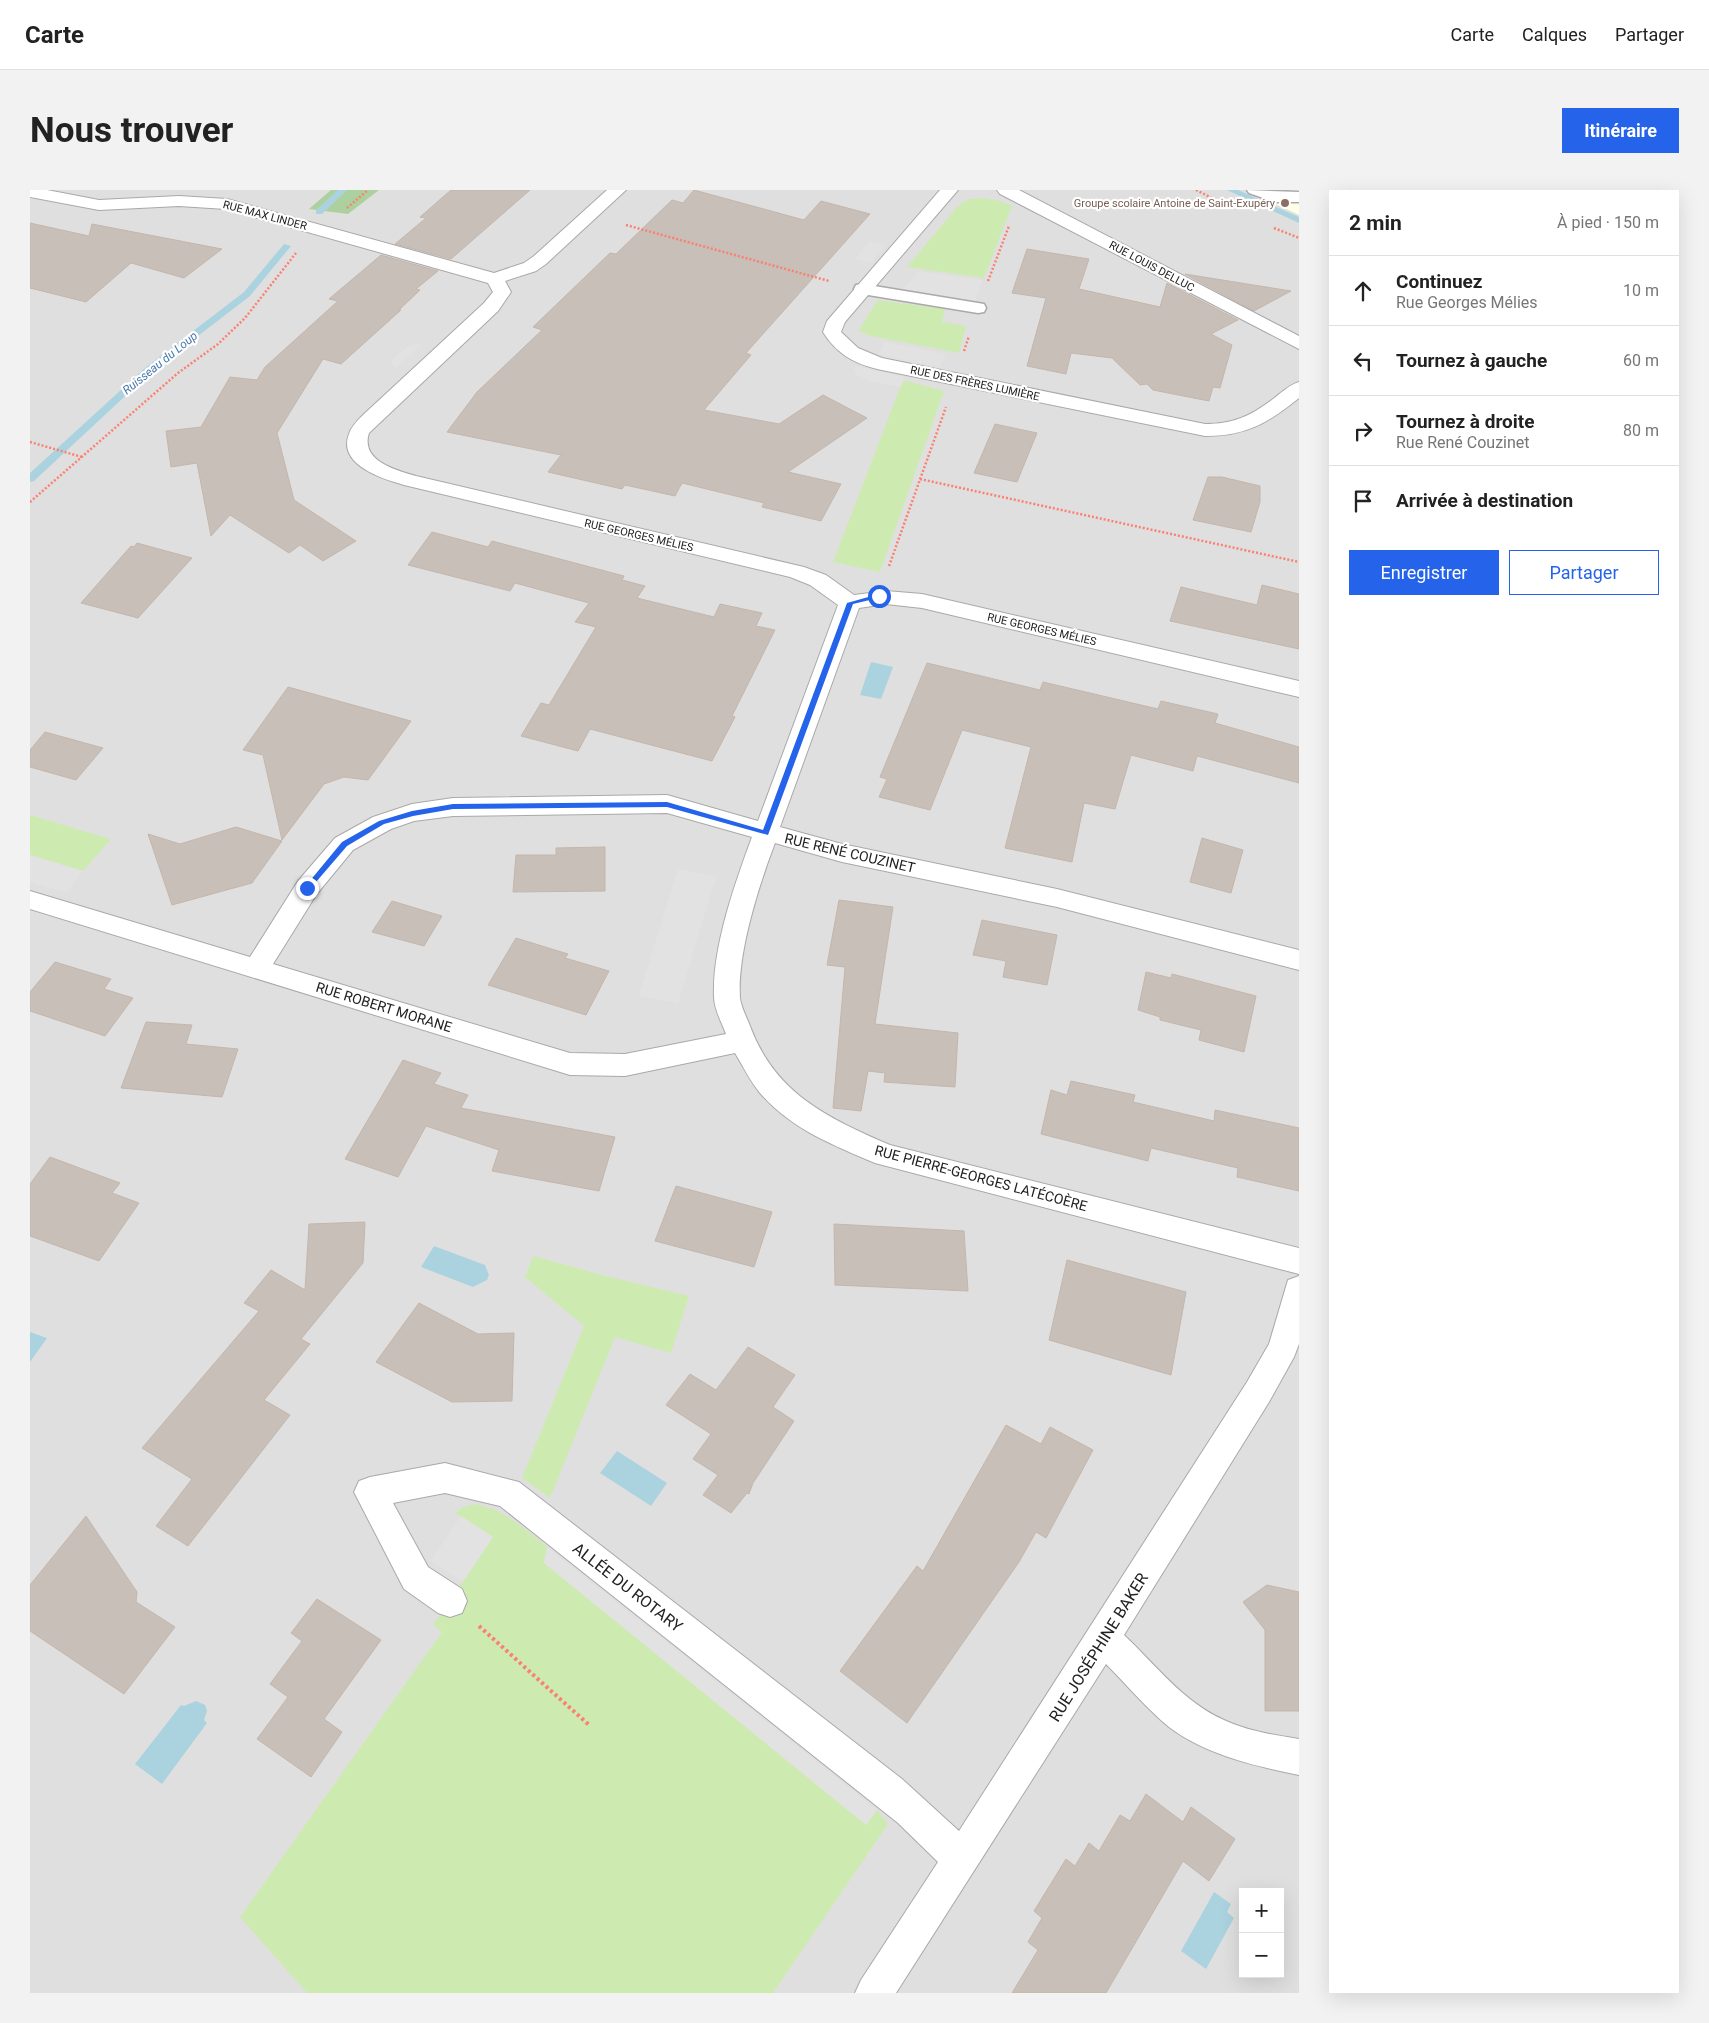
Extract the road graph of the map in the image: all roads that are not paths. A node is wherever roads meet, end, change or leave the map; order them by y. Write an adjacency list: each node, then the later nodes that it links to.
1 (617, 190): 7 (street)
2 (950, 190): 8 (street, RUE DES FRÈRES LUMIÈRE)
3 (1006, 190): 10 (street, RUE LOUIS DELLUC)
4 (1254, 190): 6 (lane)
5 (30, 192): 7 (street, RUE MAX LINDER)
6 (1299, 197)
7 (495, 279): 12 (street, RUE GEORGES MÉLIES)
8 (862, 289): 9 (lane); 11 (street, RUE DES FRÈRES LUMIÈRE)
9 (978, 308)
10 (1299, 343)
11 (1299, 388)
12 (850, 603): 13 (street, RUE GEORGES MÉLIES); 14 (street, RUE PIERRE-GEORGES LATÉCOÈRE)
13 (1299, 688)
14 (766, 833): 16 (street, RUE RENÉ COUZINET); 17 (street, RUE RENÉ COUZINET); 18 (street, RUE PIERRE-GEORGES LATÉCOÈRE)
15 (30, 900): 17 (street, RUE ROBERT MORANE)
16 (1299, 960)
17 (257, 968): 18 (street, RUE ROBERT MORANE)
18 (742, 1041): 19 (street, RUE PIERRE-GEORGES LATÉCOÈRE)
19 (1299, 1261)
20 (1299, 1289): 22 (street, RUE JOSÉPHINE BAKER)
21 (450, 1600): 24 (street, ALLÉE DU ROTARY)
22 (1103, 1639): 23 (street); 24 (street, RUE JOSÉPHINE BAKER)
23 (1299, 1757)
24 (962, 1860): 25 (street, RUE JOSÉPHINE BAKER)
25 (874, 1993)

